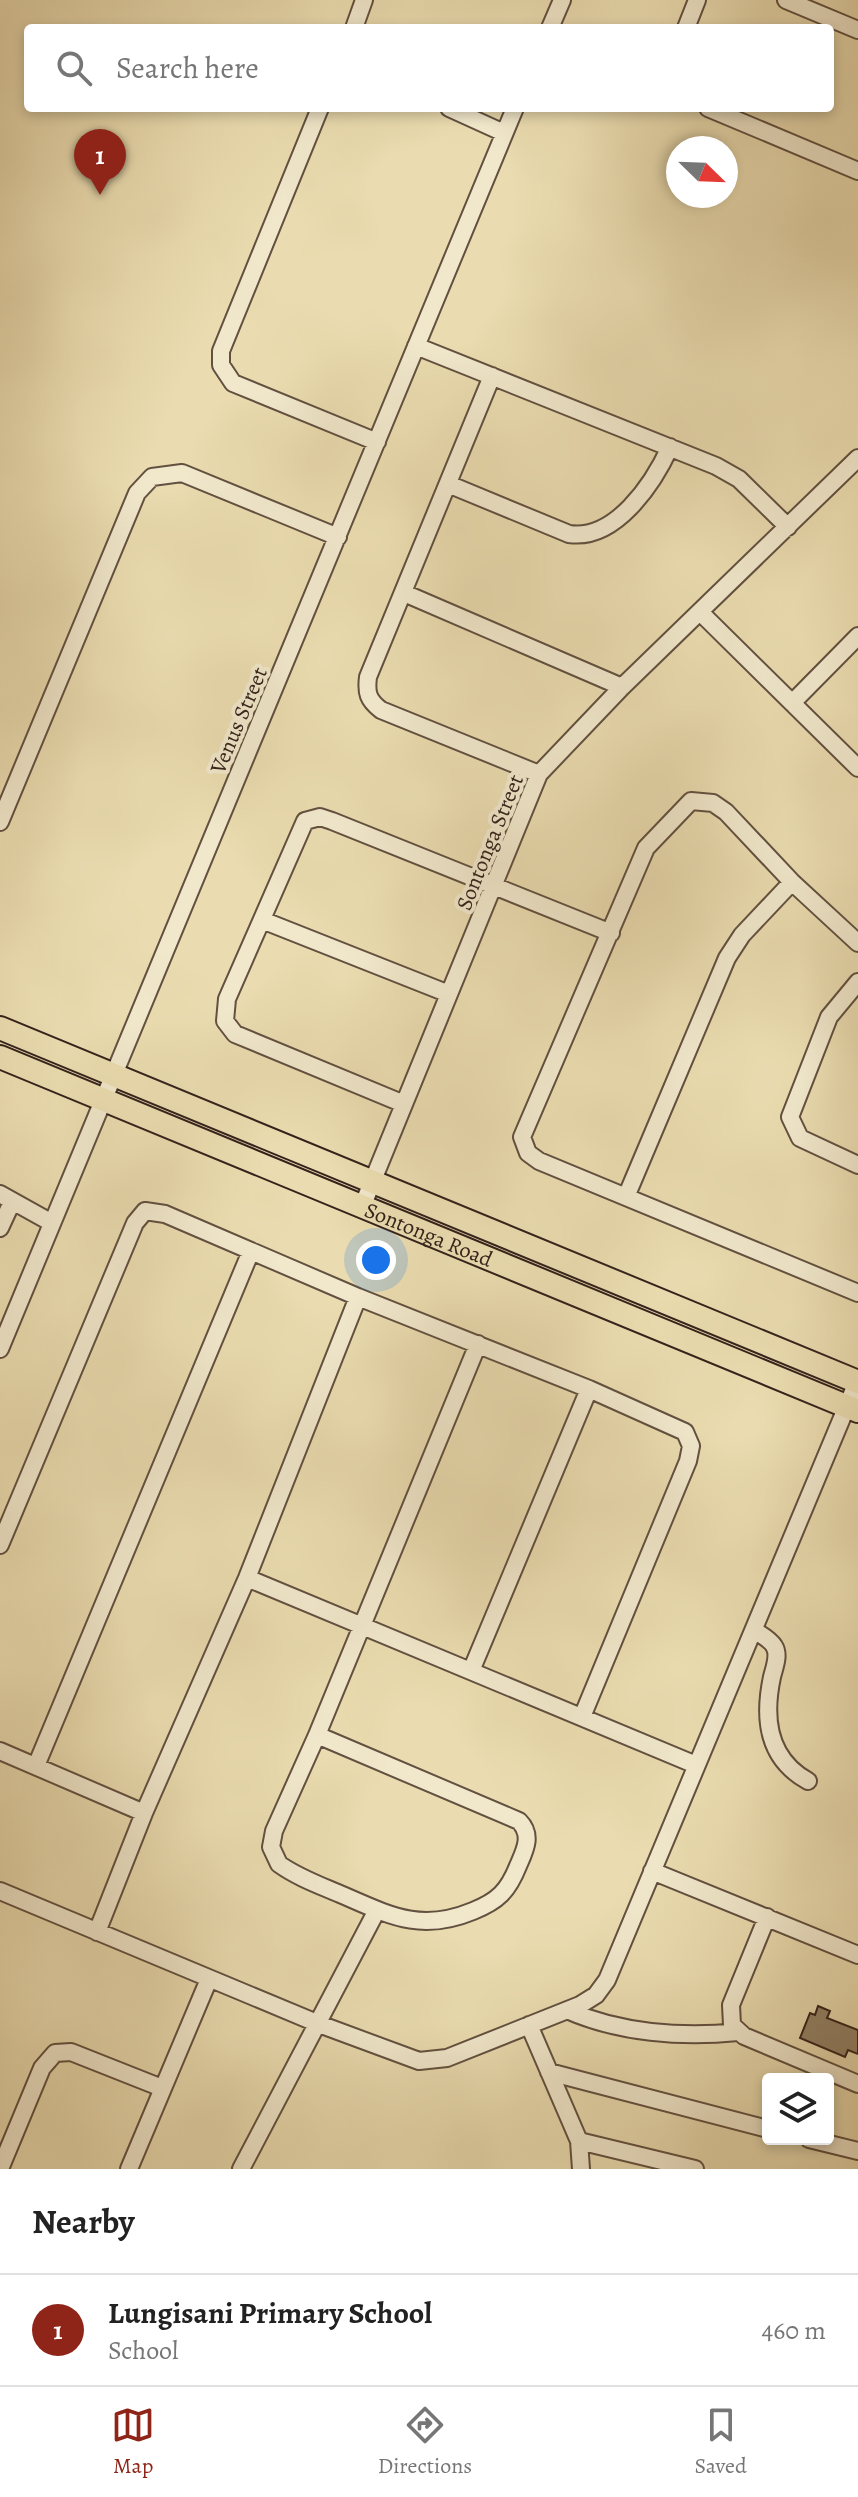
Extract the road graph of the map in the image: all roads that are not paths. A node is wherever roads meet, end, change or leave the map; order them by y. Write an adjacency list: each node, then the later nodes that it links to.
1 (364, 0): 5 (street)
2 (562, 0): 6 (street)
3 (697, 0): 7 (street)
4 (786, 0): 8 (street)
5 (355, 24)
6 (552, 24)
7 (688, 24)
8 (858, 30)
9 (318, 112): 17 (street)
10 (458, 112): 13 (street)
11 (513, 112): 13 (street, Venus Street)
12 (718, 112): 14 (street)
13 (504, 133): 15 (street, Venus Street)
14 (858, 171)
15 (416, 346): 16 (street); 17 (street, Venus Street)
16 (492, 376): 18 (street); 20 (street)
17 (377, 442): 22 (street, Venus Street)
18 (670, 447): 20 (street); 21 (street)
19 (858, 458): 21 (street, Sontonga Street)
20 (448, 484): 23 (street)
21 (788, 527): 24 (street, Sontonga Street)
22 (338, 537): 30 (street); 40 (street, Venus Street)
23 (404, 593): 26 (street); 29 (street)
24 (700, 612): 26 (street, Sontonga Street); 27 (street)
25 (858, 636): 27 (street)
26 (622, 687): 29 (street, Sontonga Street)
27 (792, 703): 28 (street)
28 (858, 768)
29 (539, 774): 32 (street, Sontonga Street)
30 (0, 822)
31 (792, 882): 34 (street); 35 (street); 45 (street)
32 (494, 885): 33 (street); 34 (street); 37 (street, Sontonga Street)
33 (262, 920): 37 (street); 42 (street)
34 (611, 933): 45 (street)
35 (858, 943)
36 (858, 982): 43 (street)
37 (449, 994): 42 (street, Sontonga Street)
38 (0, 1028): 40 (main road, Sontonga Road)
39 (0, 1057): 41 (main road, Sontonga Road)
40 (115, 1077): 41 (street, Venus Street); 44 (main road, Sontonga Road)
41 (104, 1102): 47 (main road, Sontonga Road); 48 (street, Venus Street)
42 (404, 1104): 44 (street, Sontonga Street)
43 (858, 1165)
44 (371, 1181): 47 (street, Sontonga Street); 55 (main road, Sontonga Road)
45 (626, 1197): 51 (street)
46 (6, 1198): 48 (street); 49 (street)
47 (362, 1207): 57 (main road, Sontonga Road)
48 (52, 1223): 54 (street, Venus Street)
49 (0, 1228)
50 (251, 1251): 52 (street); 58 (street); 67 (street)
51 (858, 1293)
52 (358, 1297): 53 (street); 59 (street)
53 (478, 1344): 56 (street); 60 (street)
54 (1, 1345)
55 (857, 1382): 57 (street)
56 (589, 1389): 62 (street); 63 (street)
57 (852, 1409): 61 (street)
58 (0, 1545)
59 (247, 1578): 60 (street); 69 (street)
60 (359, 1626): 62 (street); 64 (street)
61 (754, 1630): 66 (street); 68 (street)
62 (471, 1671): 63 (street)
63 (582, 1717): 66 (street)
64 (317, 1735): 72 (street); 72 (street)
65 (0, 1751): 67 (street)
66 (696, 1765): 70 (street)
67 (36, 1766): 69 (street)
68 (808, 1781)
69 (144, 1813): 74 (street)
70 (652, 1871): 73 (street); 77 (street)
71 (0, 1891): 74 (street)
72 (377, 1910): 78 (street)
73 (767, 1917): 75 (street); 80 (street)
74 (97, 1932): 76 (street)
75 (858, 1955)
76 (209, 1979): 78 (street); 83 (street)
77 (567, 2010): 79 (street); 80 (street)
78 (319, 2024): 79 (street); 90 (street)
79 (529, 2025): 81 (street)
80 (738, 2032): 82 (street)
81 (549, 2072): 84 (street); 85 (street)
82 (858, 2084)
83 (162, 2088): 88 (street); 89 (street)
84 (762, 2127)
85 (579, 2141): 91 (street); 92 (street)
86 (834, 2145): 87 (street)
87 (858, 2151)
88 (0, 2169)
89 (129, 2169)
90 (241, 2169)
91 (581, 2169)
92 (695, 2169)

